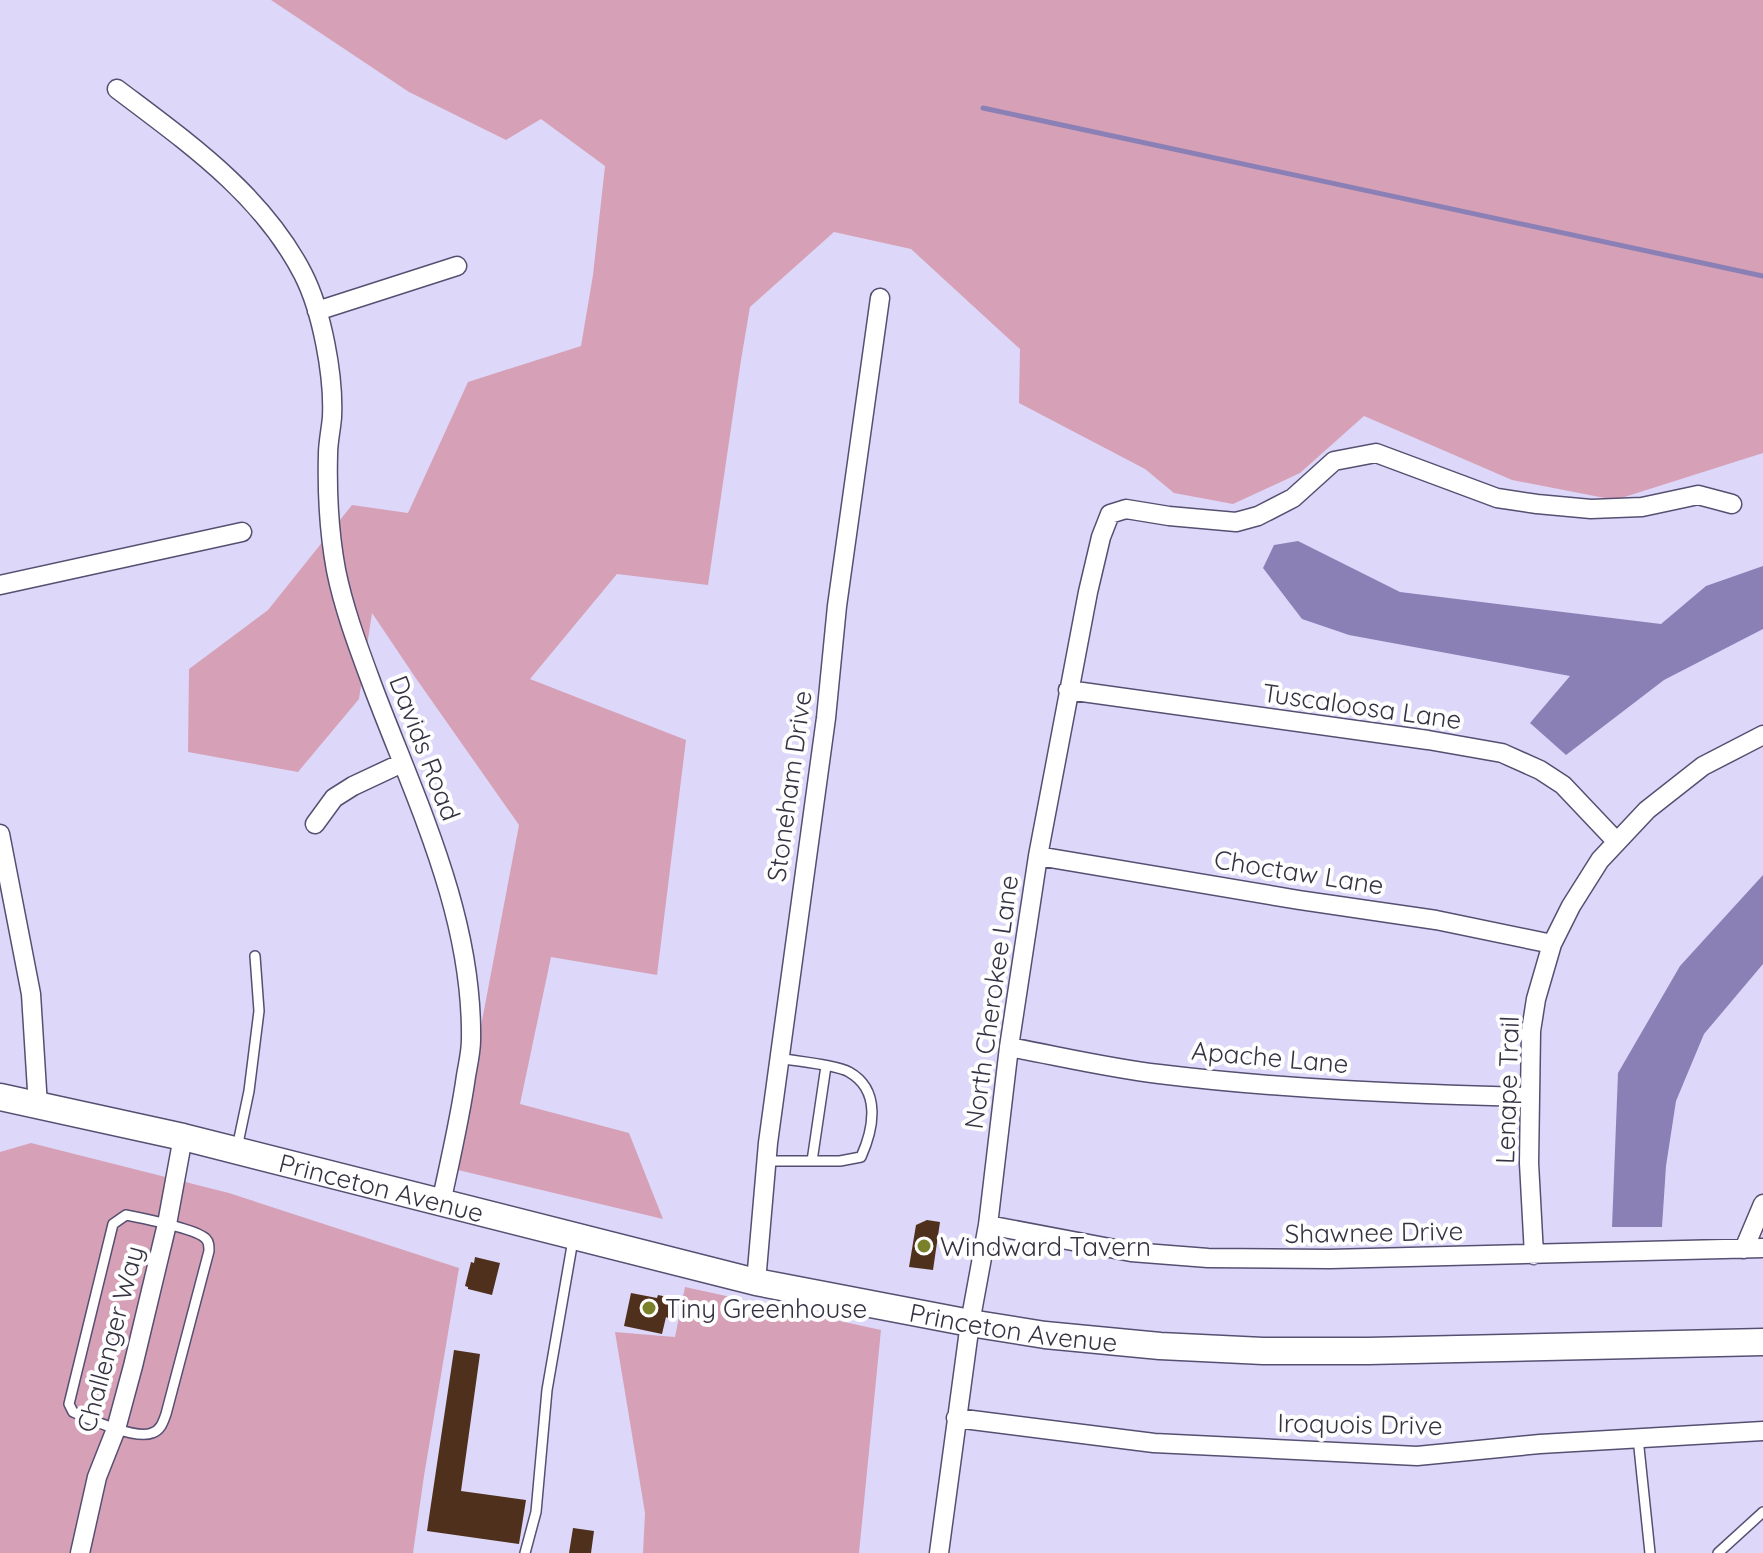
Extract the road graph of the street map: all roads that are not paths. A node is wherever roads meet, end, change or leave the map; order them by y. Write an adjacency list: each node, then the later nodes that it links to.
1 (117, 89): 4 (street, Davids Road)
2 (457, 266): 4 (street)
3 (880, 298): 18 (street, Stoneham Drive)
4 (317, 311): 10 (street, Davids Road)
5 (1732, 504): 8 (street, North Cherokee Lane)
6 (242, 532): 7 (street)
7 (0, 585)
8 (1068, 690): 13 (street, Tuscaloosa Lane); 14 (street, North Cherokee Lane)
9 (1763, 735): 13 (street, Lenape Trail)
10 (402, 763): 11 (street); 27 (street, Davids Road)
11 (315, 824)
12 (0, 834): 22 (street)
13 (1617, 842): 15 (street, Lenape Trail)
14 (1038, 856): 15 (street, Choctaw Lane); 17 (street, North Cherokee Lane)
15 (1552, 944): 21 (street, Lenape Trail)
16 (255, 956): 24 (lane)
17 (1009, 1047): 21 (street, Apache Lane); 30 (street, North Cherokee Lane)
18 (779, 1058): 19 (lane); 25 (street, Stoneham Drive)
19 (826, 1066): 26 (lane); 26 (lane)
20 (0, 1097): 22 (main road, Princeton Avenue)
21 (1530, 1097): 34 (street, Lenape Trail)
22 (38, 1106): 23 (main road, Princeton Avenue)
23 (183, 1137): 24 (main road, Princeton Avenue); 29 (street, Challenger Way)
24 (236, 1152): 27 (main road, Princeton Avenue)
25 (767, 1161): 26 (lane); 35 (street, Stoneham Drive)
26 (812, 1161)
27 (441, 1203): 31 (main road, Princeton Avenue)
28 (1763, 1204): 33 (street)
29 (167, 1224): 39 (street, Challenger Way); 39 (lane); 39 (lane)
30 (988, 1225): 34 (street, Shawnee Drive); 36 (street, North Cherokee Lane)
31 (574, 1236): 35 (main road, Princeton Avenue); 44 (lane)
32 (1763, 1248): 33 (street, Shawnee Drive)
33 (1744, 1249): 34 (street, Shawnee Drive)
34 (1534, 1255)
35 (756, 1282): 36 (main road, Princeton Avenue)
36 (970, 1323): 37 (main road, Princeton Avenue); 38 (street, North Cherokee Lane)
37 (1763, 1342)
38 (956, 1418): 41 (street, Iroquois Drive); 45 (street, North Cherokee Lane)
39 (116, 1429): 43 (street, Challenger Way)
40 (1763, 1431): 41 (street, Iroquois Drive)
41 (1638, 1438): 46 (lane)
42 (1763, 1512): 47 (lane)
43 (80, 1553)
44 (525, 1553)
45 (939, 1553)
46 (1650, 1553)
47 (1718, 1553)

